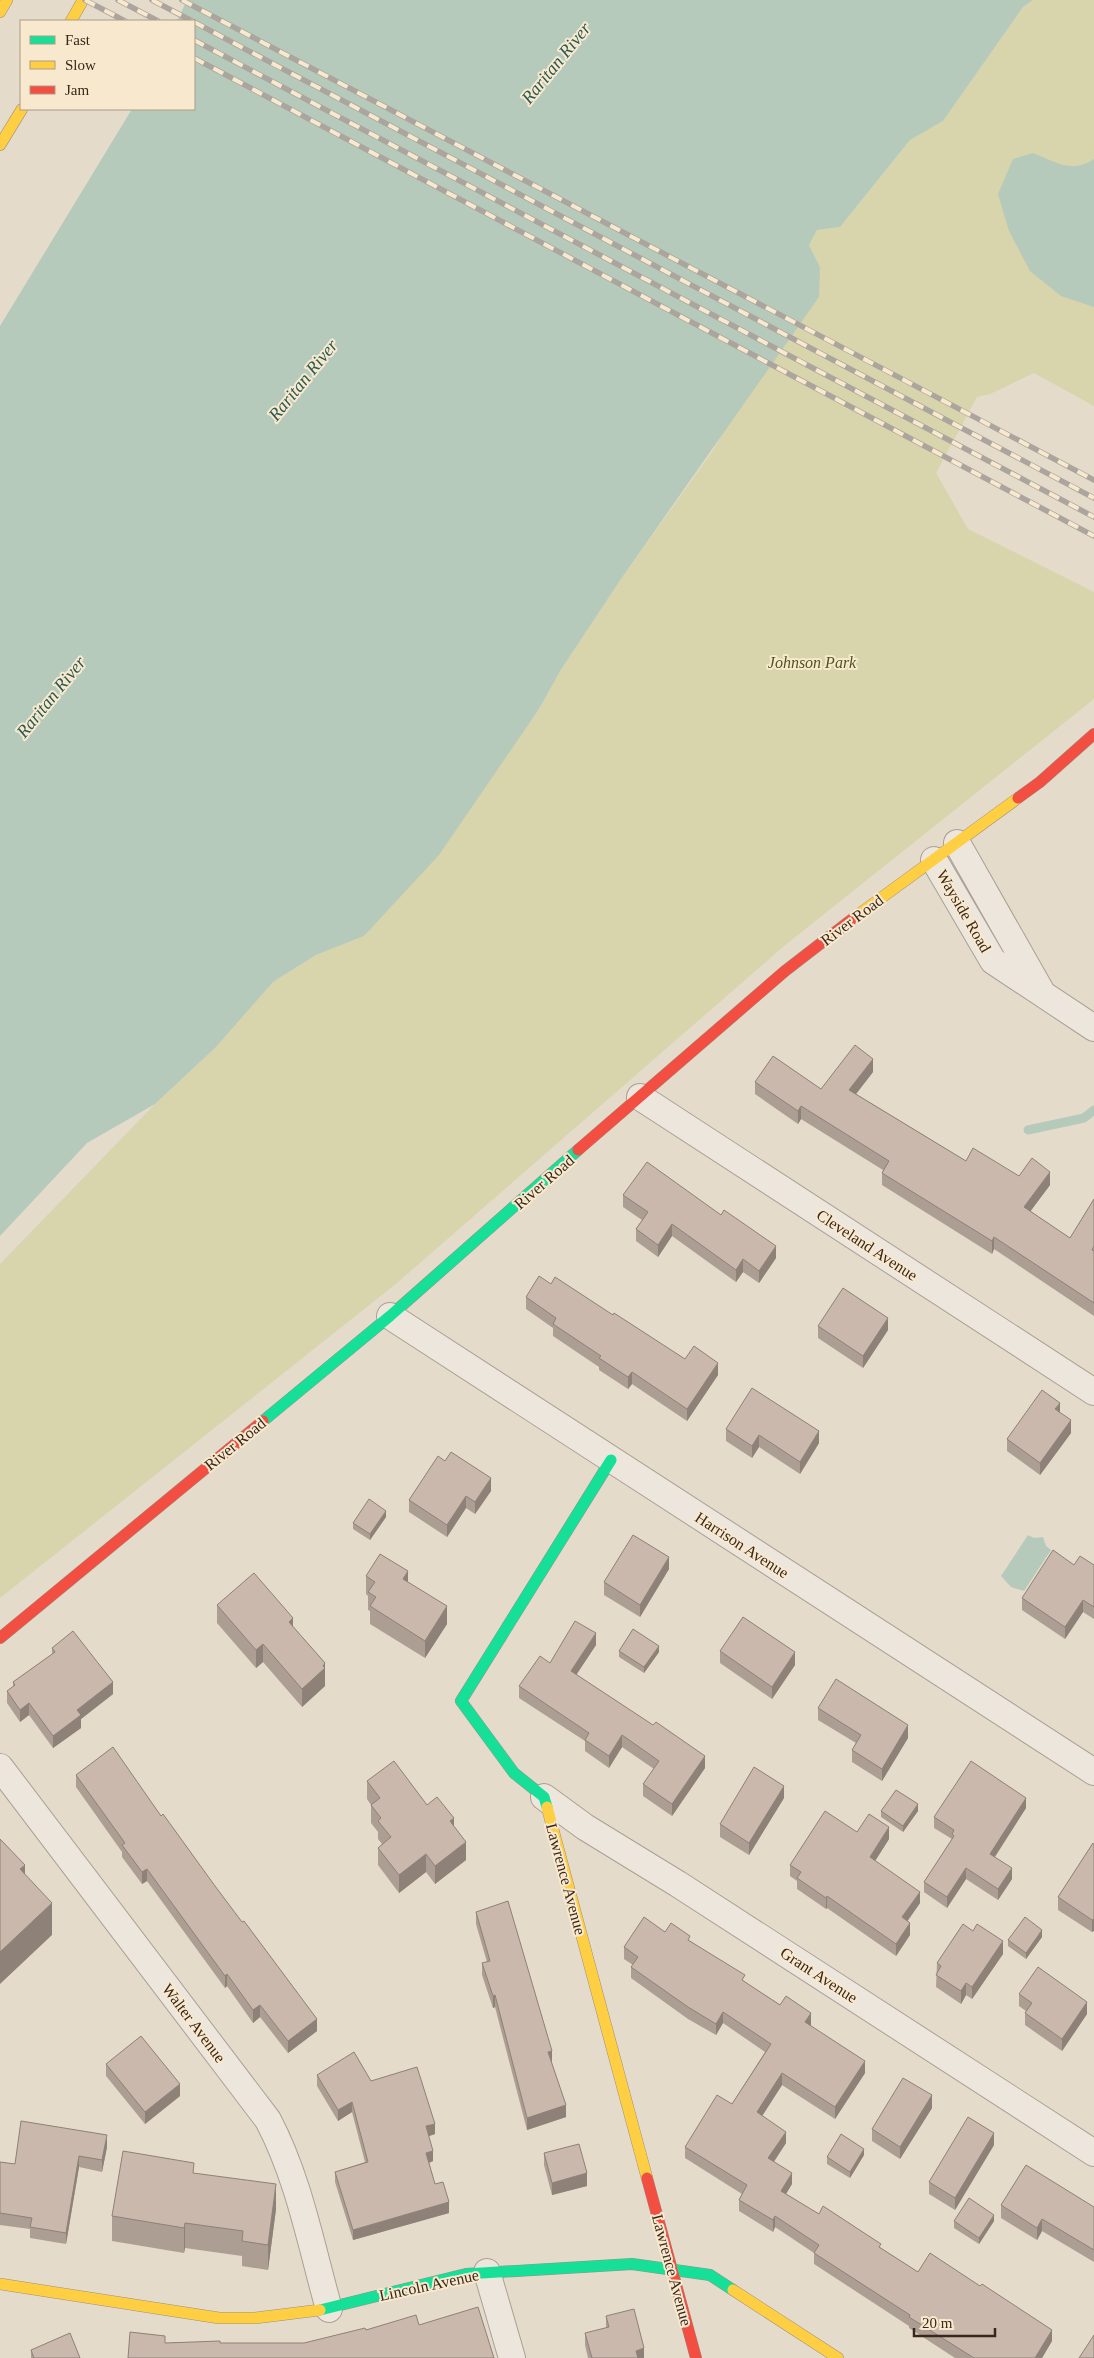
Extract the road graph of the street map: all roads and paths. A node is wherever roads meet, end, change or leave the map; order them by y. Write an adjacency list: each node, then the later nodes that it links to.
1 (7, 0): 3 (main road)
2 (83, 0): 4 (main road)
3 (0, 12)
4 (73, 20)
5 (21, 110): 6 (main road)
6 (0, 145)
7 (1094, 734): 8 (main road, River Road)
8 (957, 843): 9 (main road, River Road); 10 (street, Wayside Road)
9 (934, 860): 10 (street, Wayside Road); 12 (main road, River Road)
10 (1044, 996): 11 (street, Wayside Road)
11 (1094, 1028)
12 (640, 1097): 13 (main road, River Road); 14 (street, Cleveland Avenue)
13 (390, 1316): 15 (street, Harrison Avenue); 16 (main road, River Road)
14 (1094, 1392)
15 (611, 1460): 18 (street, Harrison Avenue); 19 (main road)
16 (0, 1638)
17 (0, 1767): 24 (street, Walter Avenue)
18 (1094, 1772)
19 (544, 1797): 20 (street, Grant Avenue); 21 (main road, Lawrence Avenue)
20 (1094, 2153)
21 (671, 2269): 22 (main road, Lincoln Avenue); 26 (main road, Lawrence Avenue); 27 (main road, Lincoln Avenue)
22 (487, 2272): 24 (main road, Lincoln Avenue); 25 (street)
23 (0, 2284): 24 (main road, Lincoln Avenue)
24 (328, 2309)
25 (512, 2358)
26 (696, 2358)
27 (838, 2358)

